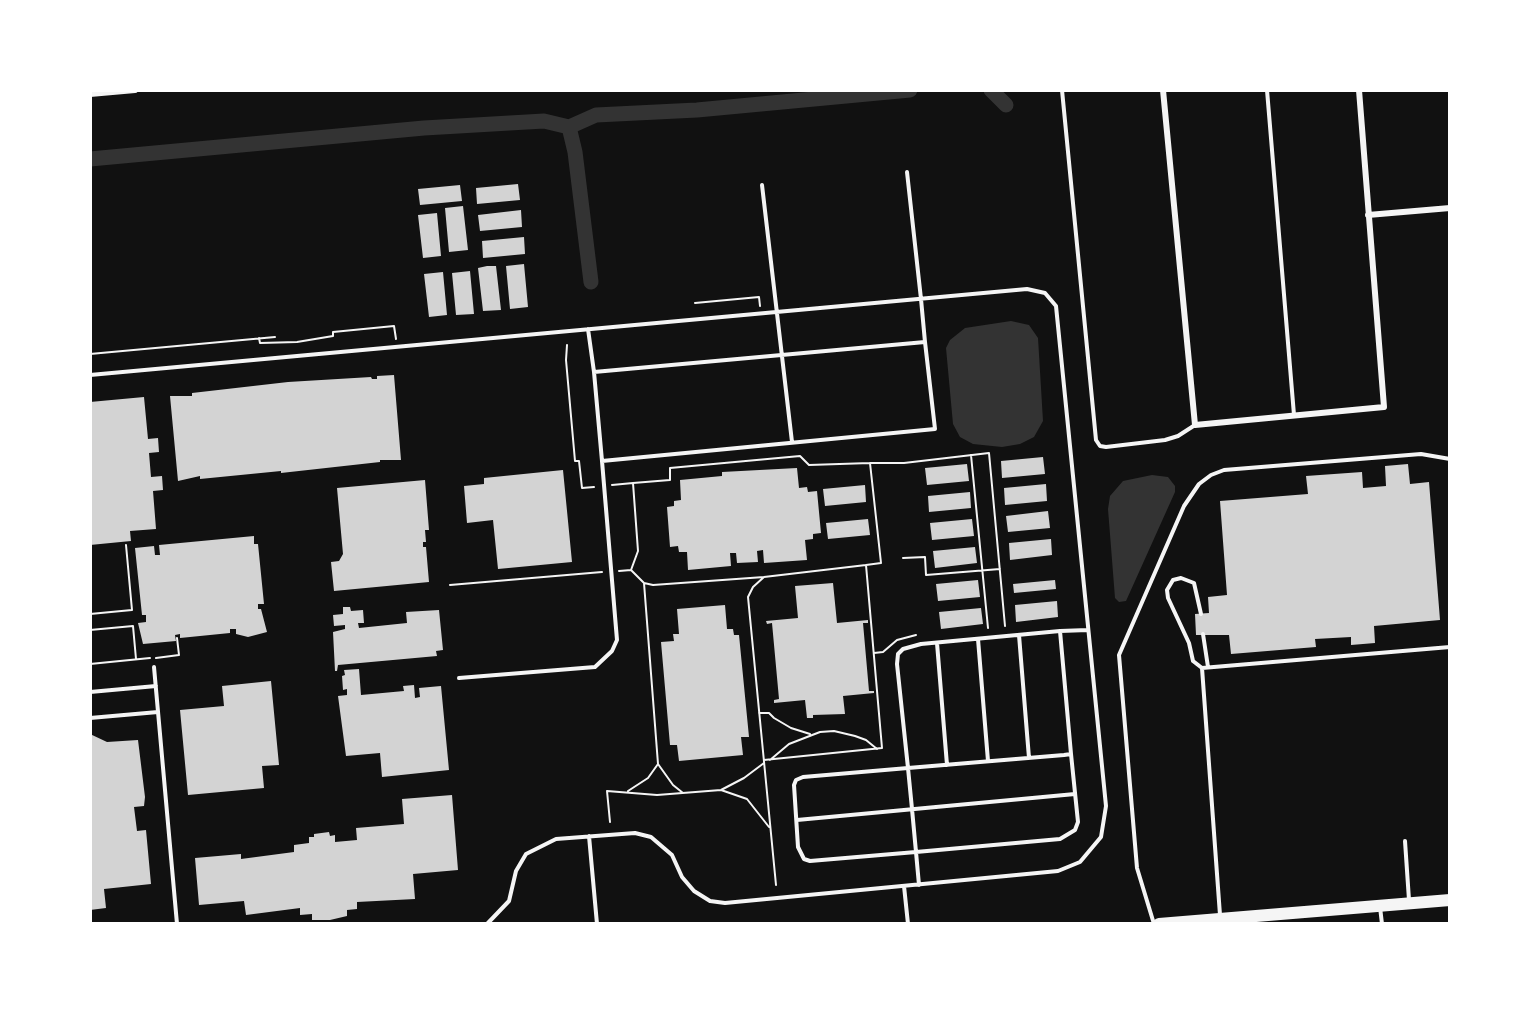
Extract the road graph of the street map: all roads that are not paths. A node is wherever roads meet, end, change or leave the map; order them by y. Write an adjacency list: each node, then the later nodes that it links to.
1 (135, 90): 6 (street)
2 (1062, 90): 19 (lane)
3 (1162, 90): 19 (street)
4 (1267, 90): 18 (lane)
5 (1359, 90): 10 (street)
6 (90, 94)
7 (907, 172): 11 (lane)
8 (762, 185): 12 (lane)
9 (1450, 208): 10 (street)
10 (1368, 215): 18 (street)
11 (921, 299): 12 (lane); 14 (lane); 24 (lane)
12 (777, 312): 13 (lane); 15 (lane)
13 (588, 329): 16 (lane); 17 (lane)
14 (925, 342): 15 (lane); 20 (lane)
15 (782, 355): 16 (lane); 20 (lane)
16 (594, 372): 22 (lane)
17 (90, 375)
18 (1294, 416): 19 (street)
19 (1195, 425)
20 (792, 442): 22 (lane)
21 (1450, 459): 61 (lane)
22 (602, 462): 34 (lane)
23 (1201, 614): 33 (lane)
24 (1088, 630): 25 (lane); 50 (lane)
25 (1060, 632): 27 (lane); 39 (lane)
26 (1203, 634): 32 (lane)
27 (1019, 635): 28 (lane); 40 (lane)
28 (978, 639): 29 (lane); 41 (lane)
29 (937, 643): 42 (lane); 43 (lane)
30 (1450, 647): 32 (lane)
31 (154, 667): 35 (lane)
32 (1208, 667): 33 (lane)
33 (1202, 668): 55 (lane)
34 (459, 678)
35 (156, 686): 36 (lane); 37 (lane)
36 (90, 692)
37 (158, 712): 38 (lane); 57 (lane)
38 (90, 718)
39 (1071, 754): 40 (lane); 44 (lane)
40 (1029, 758): 41 (lane)
41 (988, 761): 42 (lane)
42 (947, 765): 43 (lane)
43 (908, 768): 45 (lane); 46 (lane)
44 (1075, 794): 45 (lane); 49 (lane)
45 (912, 809): 46 (lane); 49 (lane)
46 (797, 820): 49 (lane)
47 (589, 836): 51 (lane); 58 (lane); 59 (lane)
48 (1405, 841): 53 (lane)
49 (916, 852): 50 (lane)
50 (920, 885): 51 (lane)
51 (904, 886): 60 (lane)
52 (1450, 900): 53 (main road)
53 (1410, 904): 54 (main road)
54 (1380, 906): 56 (main road); 62 (lane)
55 (1221, 919): 56 (main road); 61 (main road)
56 (1244, 921)
57 (177, 924)
58 (487, 924)
59 (597, 924)
60 (908, 924)
61 (1156, 924)
62 (1382, 924)

